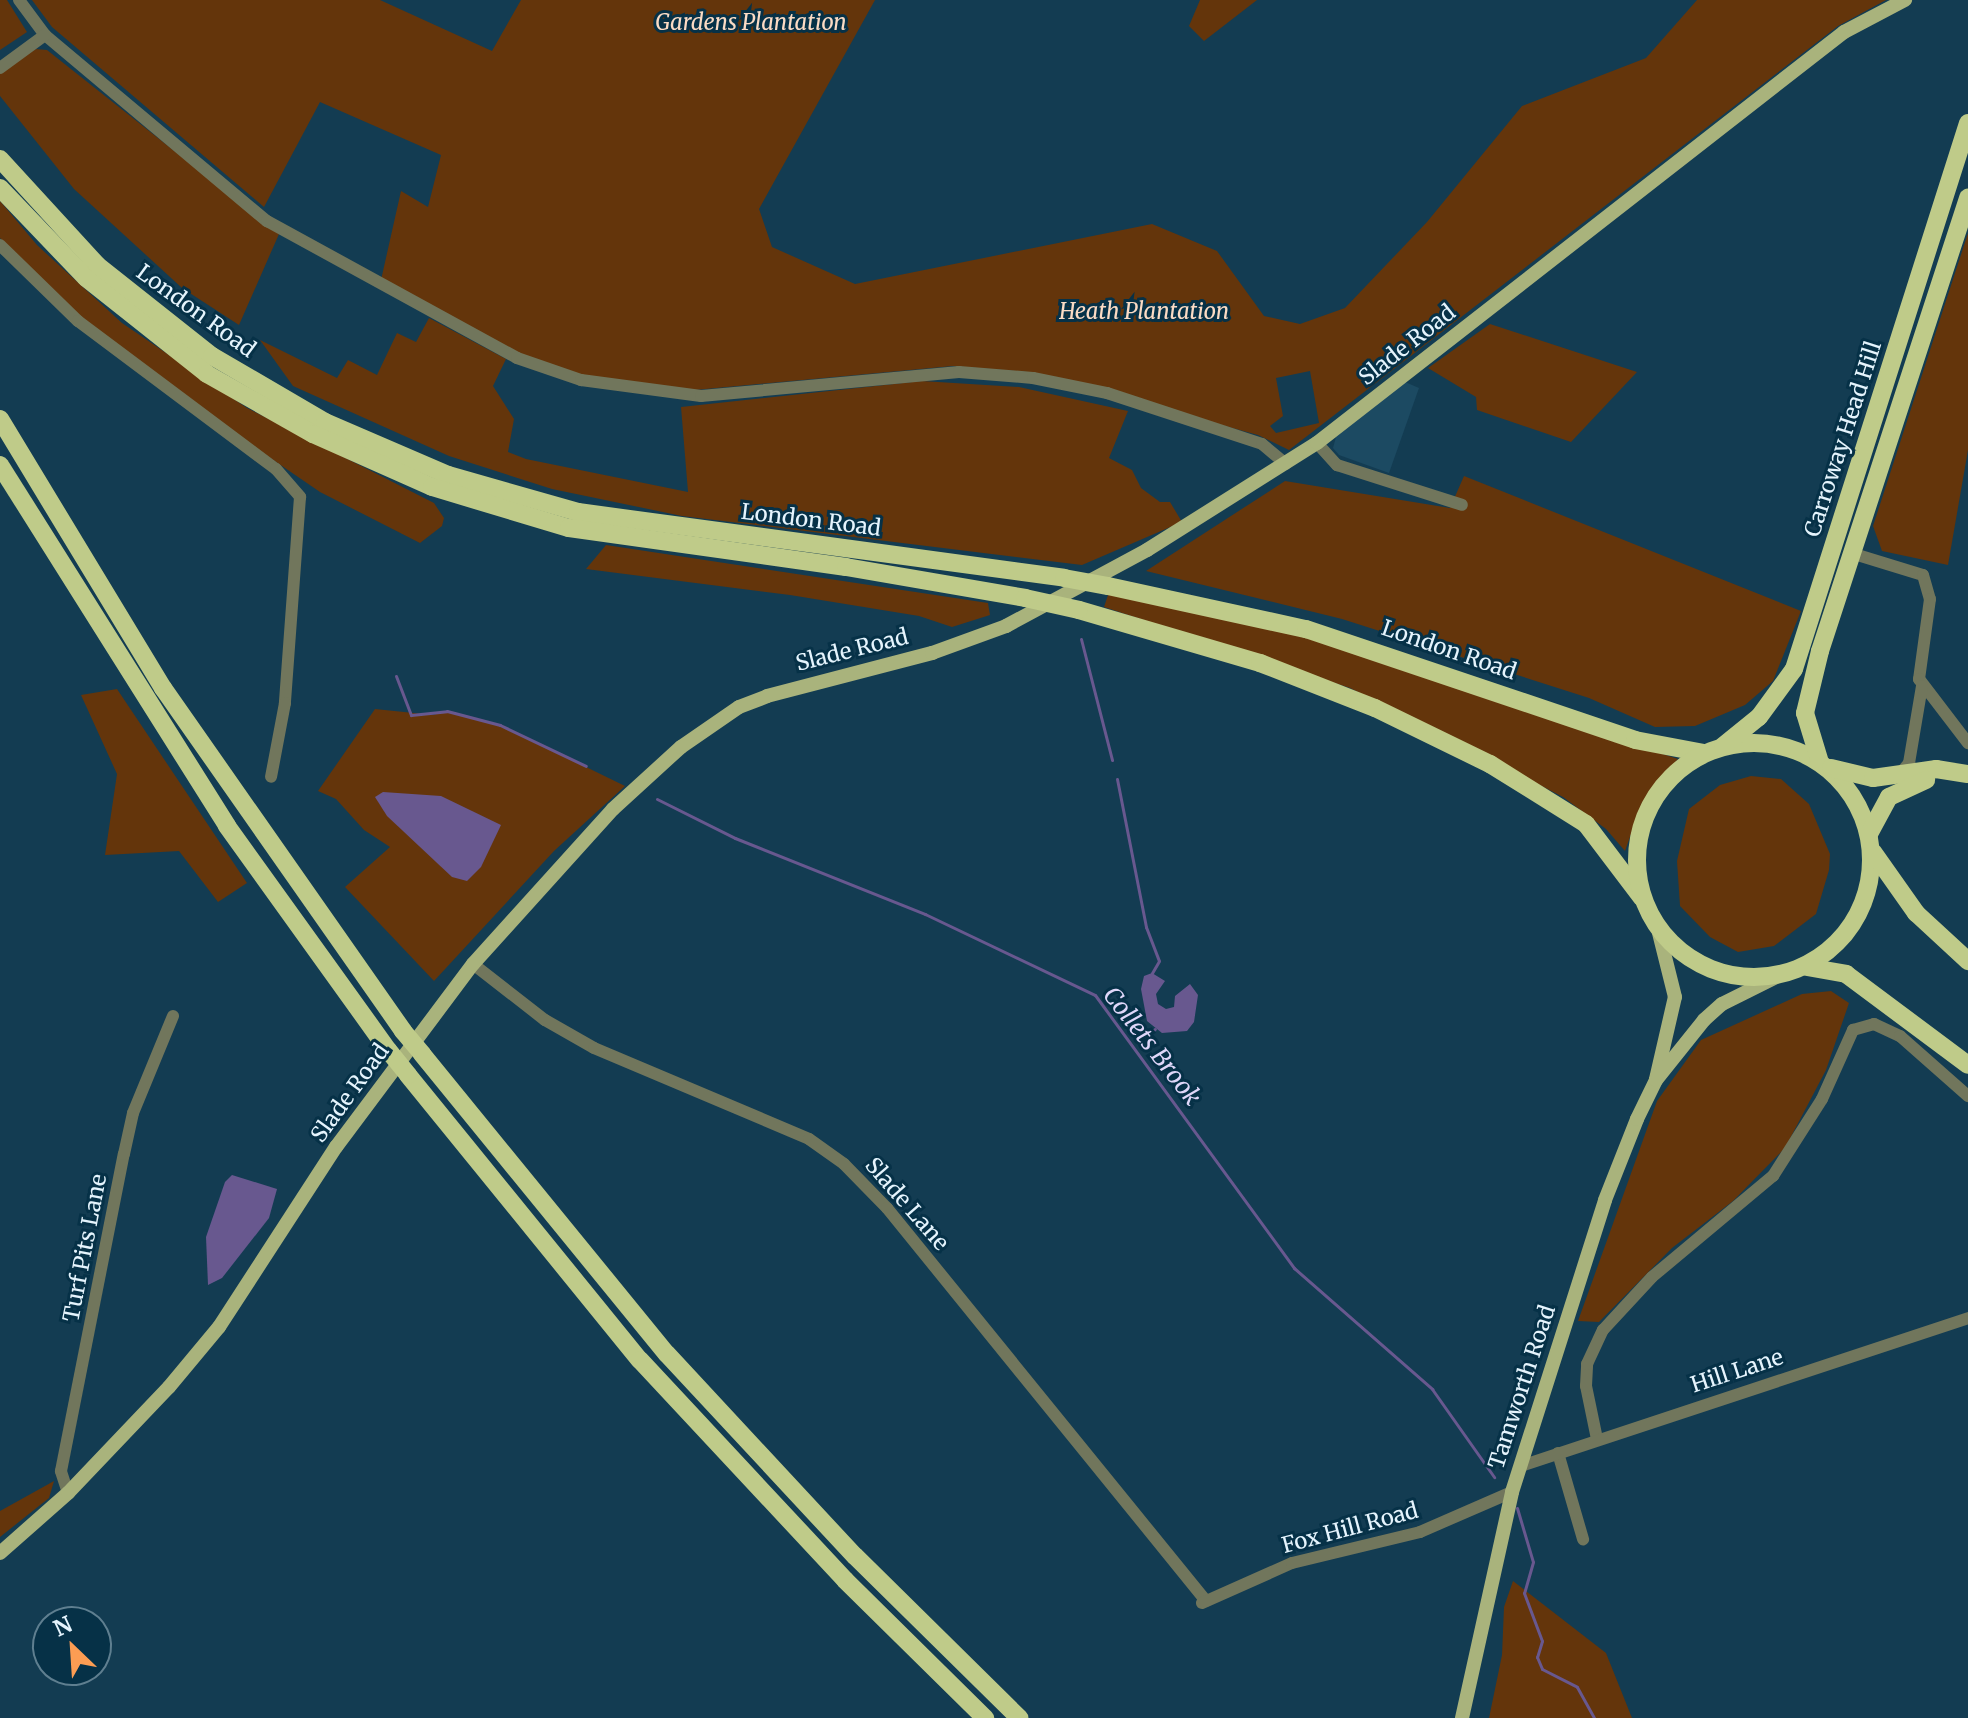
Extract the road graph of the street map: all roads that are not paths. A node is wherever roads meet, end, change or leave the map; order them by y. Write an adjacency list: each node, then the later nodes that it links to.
1 (19, 0): 3 (street)
2 (1905, 0): 11 (main road, Slade Road)
3 (45, 35): 4 (street); 12 (street)
4 (0, 68)
5 (1968, 123): 18 (highway, Carroway Head Hill)
6 (0, 159): 19 (highway, London Road, bridge)
7 (0, 188): 26 (highway, London Road, bridge)
8 (1968, 198): 15 (highway, Carroway Head Hill)
9 (0, 245): 23 (street)
10 (0, 419): 46 (highway, bridge)
11 (1317, 443): 12 (main road, Slade Road); 14 (street)
12 (1286, 464): 29 (main road, Slade Road)
13 (0, 465): 45 (highway, bridge)
14 (1462, 505)
15 (1851, 553): 16 (street); 20 (highway, Carroway Head Hill)
16 (1922, 686): 17 (street); 22 (street)
17 (1968, 743)
18 (1723, 746): 19 (highway); 20 (highway)
19 (1703, 753): 26 (highway)
20 (1825, 764): 22 (highway); 25 (highway)
21 (1968, 774): 22 (highway)
22 (1899, 775)
23 (271, 777)
24 (1968, 784): 25 (highway)
25 (1871, 843): 28 (highway); 30 (highway)
26 (1642, 898): 27 (highway)
27 (1659, 933): 31 (highway); 34 (main road, Tamworth Road)
28 (1968, 961)
29 (473, 964): 41 (main road, Slade Road); 44 (street, Slade Lane)
30 (1807, 967): 31 (highway); 33 (highway)
31 (1776, 977): 34 (main road, Tamworth Road)
32 (173, 1016): 41 (street, Turf Pits Lane)
33 (1968, 1065)
34 (1656, 1080): 39 (main road, Tamworth Road)
35 (1968, 1096): 37 (street)
36 (1968, 1318): 37 (street, Hill Lane)
37 (1597, 1439): 38 (street, Hill Lane)
38 (1558, 1453): 39 (street, Hill Lane); 42 (street)
39 (1521, 1466): 40 (main road, Tamworth Road)
40 (1512, 1492): 44 (street, Fox Hill Road); 47 (main road, Tamworth Road)
41 (68, 1493): 43 (main road, Slade Road)
42 (1583, 1539)
43 (0, 1553)
44 (1203, 1602)
45 (985, 1718)
46 (1019, 1718)
47 (1462, 1718)

